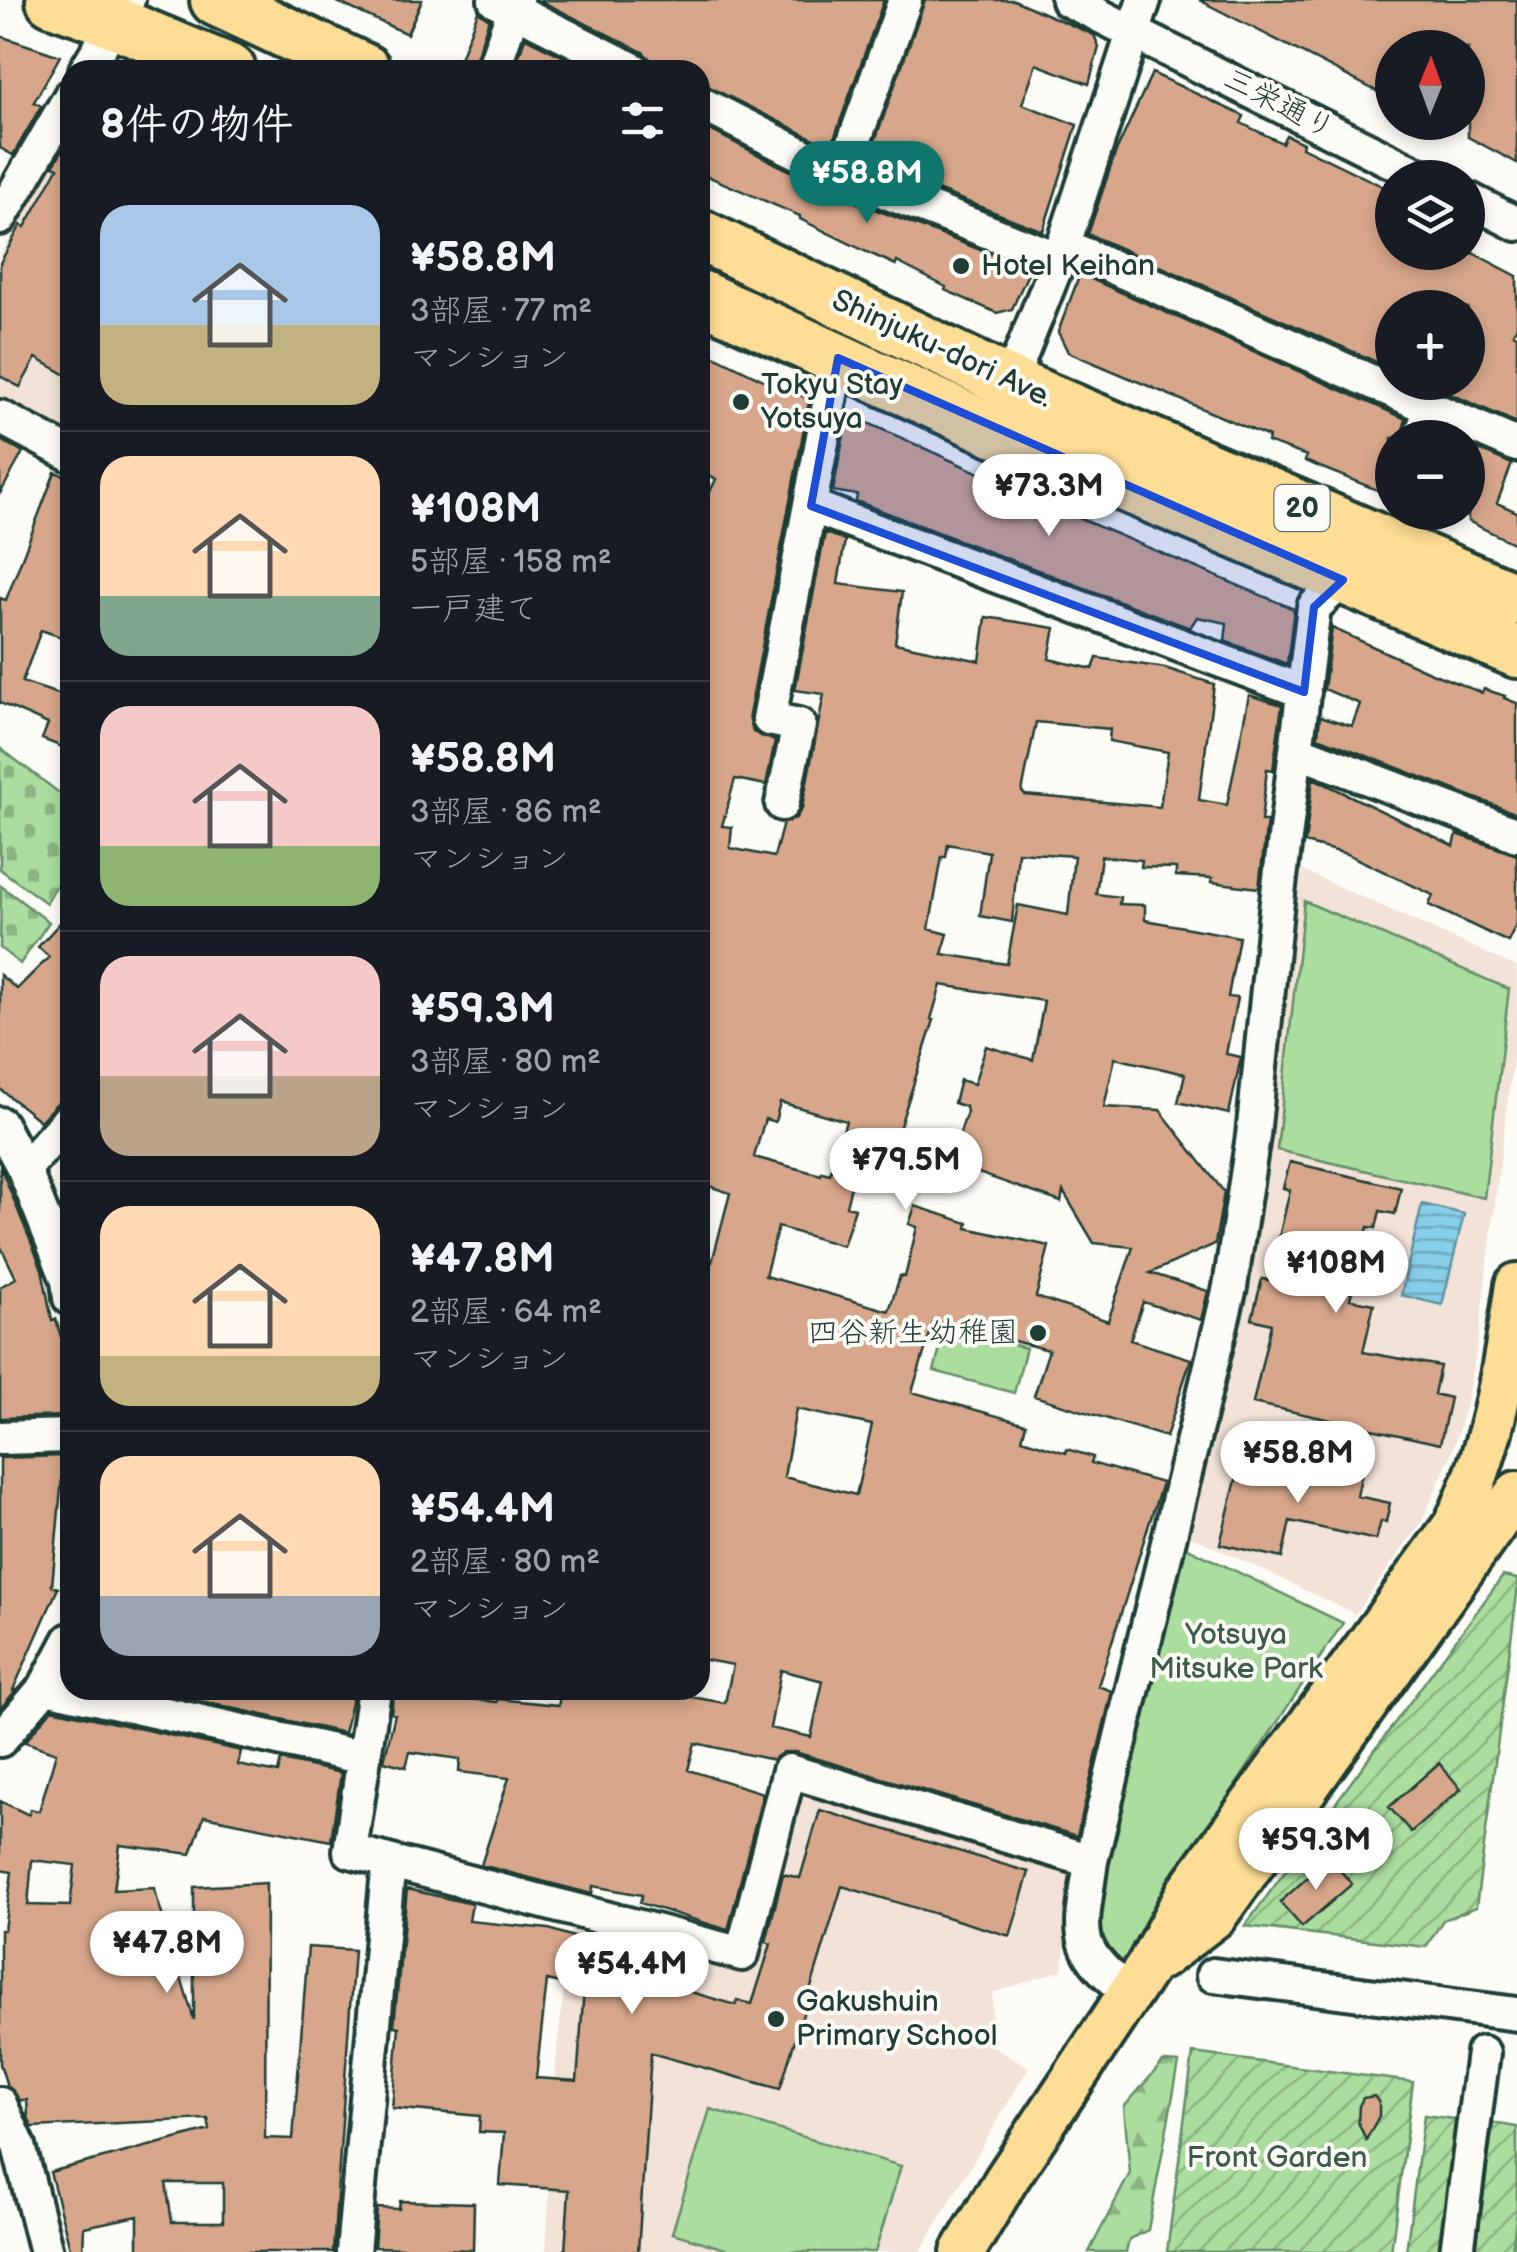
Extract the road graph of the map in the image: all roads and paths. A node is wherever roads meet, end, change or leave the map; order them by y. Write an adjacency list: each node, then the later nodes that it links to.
1 (52, 0): 6 (highway)
2 (216, 0): 10 (highway)
3 (904, 0): 17 (street)
4 (1068, 0): 7 (street, 三栄通り)
5 (509, 3): 11 (street); 12 (street)
6 (121, 11): 8 (street); 9 (highway)
7 (1138, 15): 15 (street, 三栄通り); 22 (street)
8 (92, 60)
9 (212, 60)
10 (344, 60)
11 (495, 60)
12 (615, 60)
13 (710, 108): 17 (street)
14 (60, 109): 16 (street)
15 (1393, 160)
16 (14, 161): 19 (street)
17 (842, 174): 22 (street)
18 (1485, 208): 20 (street)
19 (0, 218)
20 (1517, 224)
21 (710, 240): 25 (highway, Shinjuku-dori Ave. / 20)
22 (1061, 252): 25 (street); 27 (street)
23 (710, 300): 24 (highway, Shinjuku-dori Ave. / 20)
24 (838, 358): 28 (highway, Shinjuku-dori Ave. / 20); 32 (street)
25 (1010, 383): 28 (street); 33 (highway, Shinjuku-dori Ave. / 20)
26 (0, 417): 31 (street)
27 (1420, 420)
28 (991, 429): 35 (highway, Shinjuku-dori Ave. / 20)
29 (1485, 438): 30 (street)
30 (1517, 446)
31 (60, 449)
32 (811, 506): 38 (street); 40 (street)
33 (1375, 522)
34 (1392, 530): 36 (highway, Shinjuku-dori Ave. / 20)
35 (1343, 580): 37 (highway, Shinjuku-dori Ave. / 20); 38 (street)
36 (1517, 599)
37 (1517, 652)
38 (1304, 692): 39 (street)
39 (1295, 762): 41 (street); 58 (street)
40 (782, 804)
41 (1517, 835)
42 (0, 1124): 44 (street)
43 (60, 1129): 44 (street)
44 (24, 1169): 45 (street)
45 (60, 1260)
46 (1515, 1313): 50 (main road)
47 (60, 1436): 48 (street)
48 (0, 1438)
49 (1517, 1477): 50 (main road)
50 (1496, 1513): 61 (main road)
51 (60, 1660): 52 (street)
52 (46, 1688): 53 (street); 56 (street)
53 (60, 1691)
54 (101, 1700): 57 (street)
55 (373, 1700): 57 (street)
56 (0, 1740)
57 (364, 1758): 59 (street)
58 (1091, 1861): 59 (street); 61 (street)
59 (391, 1864): 66 (street)
60 (1214, 1974): 62 (street)
61 (1139, 1979): 67 (main road)
62 (1517, 2014)
63 (1483, 2053): 68 (street)
64 (0, 2104): 65 (street)
65 (46, 2252)
66 (353, 2252)
67 (962, 2252)
68 (1457, 2252)

